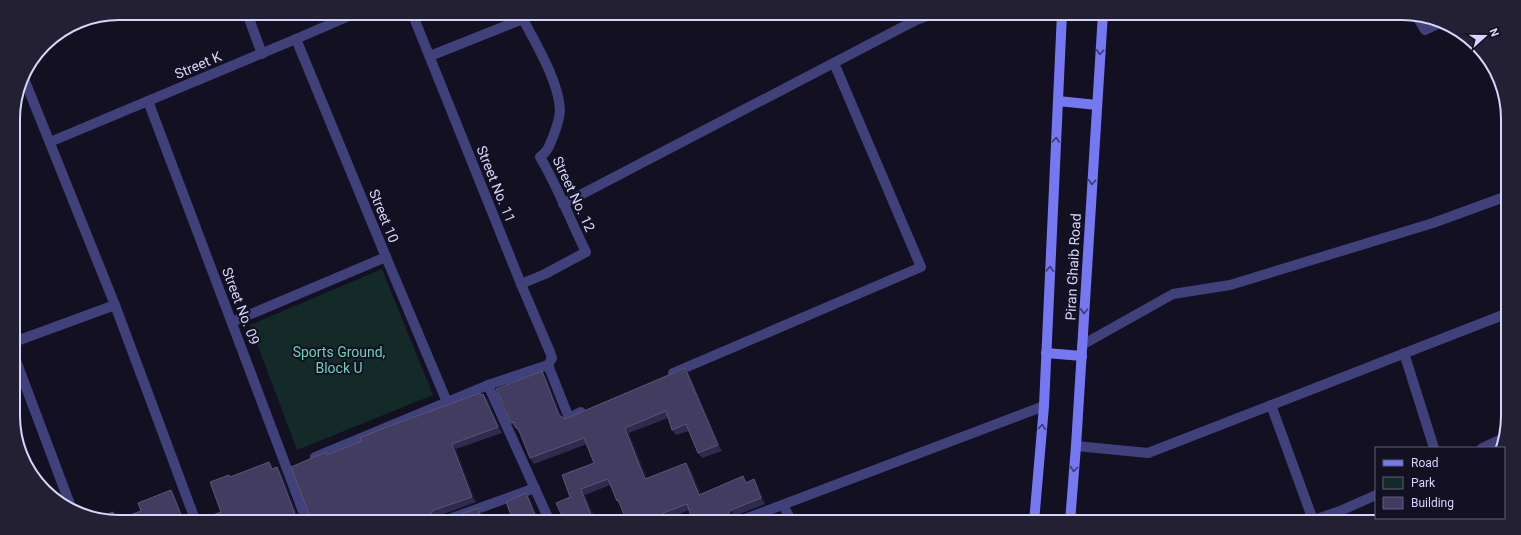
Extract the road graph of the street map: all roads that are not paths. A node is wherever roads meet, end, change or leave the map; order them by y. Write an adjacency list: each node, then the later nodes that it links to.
1 (250, 20): 12 (street)
2 (340, 20): 11 (street, Street K)
3 (415, 20): 13 (street, Street No. 11)
4 (520, 20): 13 (street, Street No. 12)
5 (524, 20): 21 (street, Street No. 12)
6 (916, 20): 14 (street)
7 (1062, 20): 17 (main road, Piran Ghaib Road)
8 (1102, 20): 18 (main road, Piran Ghaib Road, one-way to 18)
9 (1420, 22): 10 (street)
10 (1435, 25)
11 (296, 39): 12 (street, Street K); 22 (street, Street 10)
12 (262, 54): 16 (street, Street K)
13 (430, 56): 23 (street, Street No. 11)
14 (834, 64): 21 (street); 34 (street)
15 (27, 85): 19 (street)
16 (148, 101): 19 (street, Street K); 26 (street, Street No. 09)
17 (1058, 101): 18 (main road); 29 (main road, Piran Ghaib Road, one-way to 17)
18 (1097, 105): 28 (main road, Piran Ghaib Road, one-way to 28)
19 (50, 142): 24 (street)
20 (1501, 198): 28 (street)
21 (563, 204): 23 (street, Street No. 12)
22 (386, 258): 26 (street); 36 (street, Street 10)
23 (521, 284): 32 (street, Street No. 11)
24 (115, 305): 27 (street); 49 (street)
25 (1501, 316): 30 (street)
26 (232, 322): 50 (street, Street No. 09)
27 (20, 340)
28 (1082, 345): 31 (main road, Piran Ghaib Road)
29 (1046, 353): 31 (main road); 38 (main road, Piran Ghaib Road)
30 (1404, 353): 37 (street); 42 (street)
31 (1082, 356): 41 (main road, Piran Ghaib Road)
32 (548, 365): 35 (street); 39 (street)
33 (20, 371): 47 (street)
34 (665, 377)
35 (488, 385): 36 (street); 45 (street)
36 (447, 402): 44 (street)
37 (1271, 405): 41 (street); 57 (street)
38 (1044, 406): 48 (street); 55 (main road, Piran Ghaib Road, one-way to 38)
39 (592, 408)
40 (1498, 441): 43 (street)
41 (1076, 446): 56 (main road, Piran Ghaib Road, one-way to 56)
42 (1434, 447)
43 (1484, 447)
44 (309, 460)
45 (535, 488): 51 (street); 52 (street)
46 (1375, 495): 58 (street)
47 (69, 501)
48 (782, 505): 53 (street); 54 (street)
49 (193, 515)
50 (305, 515)
51 (460, 515)
52 (547, 515)
53 (756, 515)
54 (788, 515)
55 (1035, 515)
56 (1071, 515)
57 (1308, 515)
58 (1328, 515)

